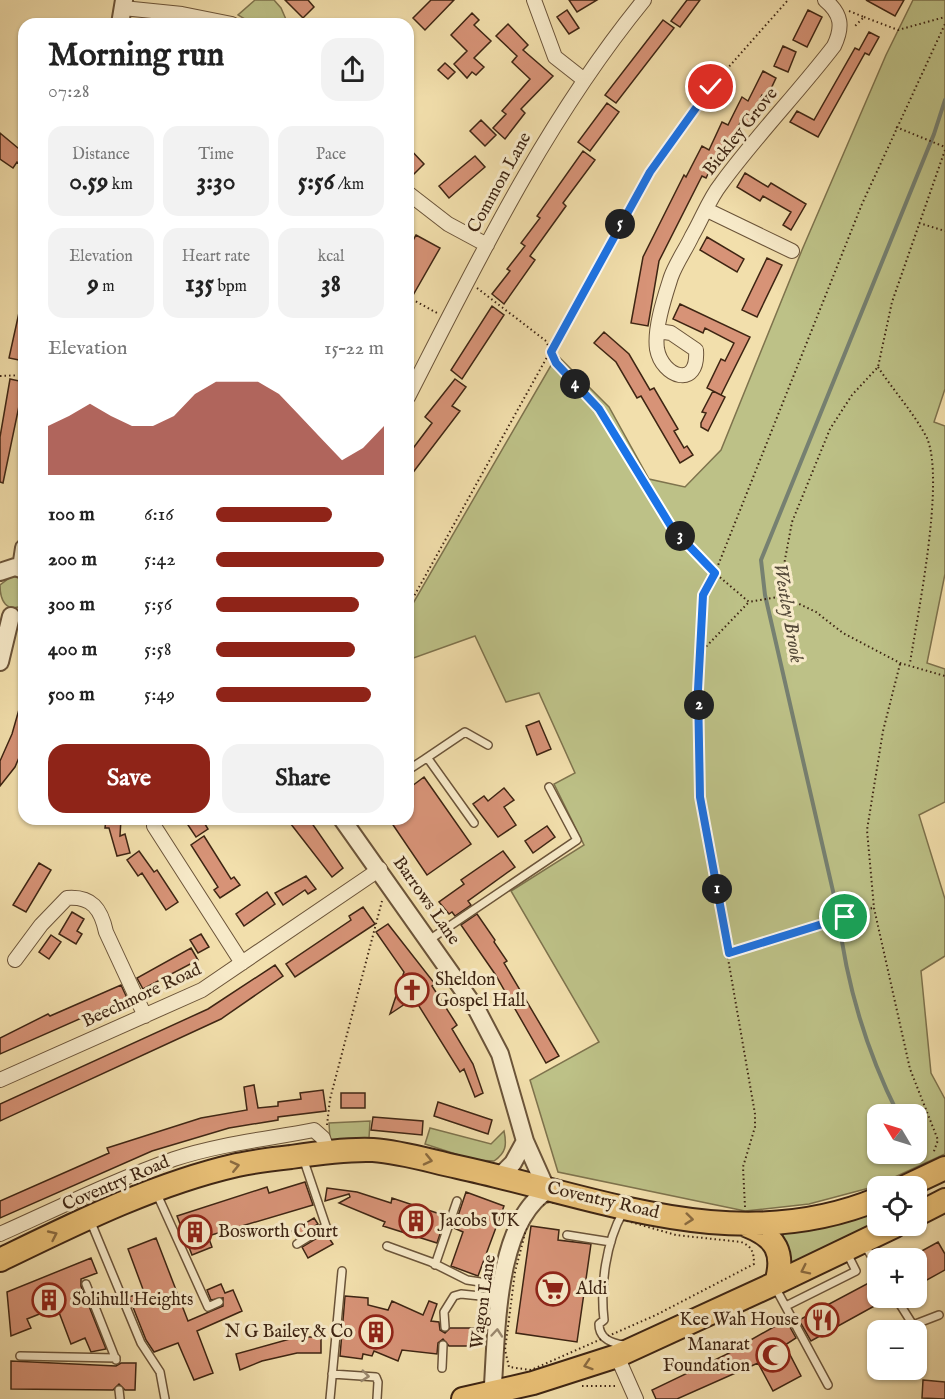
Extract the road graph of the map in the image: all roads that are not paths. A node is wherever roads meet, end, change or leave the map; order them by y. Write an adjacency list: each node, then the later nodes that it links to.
1 (534, 0): 6 (street)
2 (644, 0): 6 (street, Common Lane)
3 (825, 0): 8 (street, Bickley Grove)
4 (123, 11): 5 (street)
5 (202, 18)
6 (584, 79): 9 (street, Common Lane)
7 (414, 198): 9 (street)
8 (707, 210): 10 (street); 11 (street, Bickley Grove)
9 (487, 245): 12 (street, Common Lane)
10 (792, 251)
11 (658, 331)
12 (414, 385)
13 (18, 569): 14 (street)
14 (0, 572)
15 (12, 614): 16 (street)
16 (0, 662)
17 (488, 746): 18 (lane)
18 (425, 759): 19 (lane); 21 (lane)
19 (414, 766)
20 (549, 787): 25 (lane)
21 (474, 823)
22 (347, 825): 24 (street, Barrows Lane)
23 (154, 826): 27 (street)
24 (380, 869): 25 (street, Barrows Lane); 27 (street, Beechmore Road)
25 (429, 940): 30 (street, Barrows Lane)
26 (15, 960): 28 (street)
27 (242, 963): 28 (street, Beechmore Road)
28 (145, 1016): 29 (street, Beechmore Road)
29 (0, 1080)
30 (525, 1141): 34 (street); 36 (street, Barrows Lane)
31 (326, 1145): 32 (highway, Coventry Road); 34 (highway, Coventry Road, one-way to 34); 45 (street, Coventry Road)
32 (302, 1155): 37 (highway, Coventry Road, one-way to 32); 49 (lane)
33 (945, 1168): 35 (highway)
34 (500, 1176): 36 (highway, Coventry Road)
35 (927, 1179)
36 (548, 1189): 44 (highway, Coventry Road); 58 (street, Wagon Lane)
37 (154, 1190): 42 (highway, Coventry Road); 59 (lane)
38 (945, 1200): 41 (highway)
39 (457, 1201): 54 (lane)
40 (867, 1202): 43 (highway, Coventry Road)
41 (927, 1209)
42 (90, 1218): 53 (highway, Coventry Road, one-way to 42); 73 (lane)
43 (746, 1218): 44 (highway, Coventry Road, one-way to 43); 57 (highway)
44 (619, 1220): 48 (lane)
45 (0, 1234)
46 (567, 1235): 48 (lane)
47 (874, 1236): 51 (highway)
48 (611, 1242): 65 (lane)
49 (297, 1244)
50 (387, 1246): 54 (lane)
51 (854, 1246): 52 (lane); 57 (highway, one-way to 57); 60 (lane)
52 (867, 1257)
53 (0, 1260)
54 (435, 1265): 58 (lane)
55 (342, 1271): 68 (lane)
56 (86, 1284): 66 (lane)
57 (775, 1284): 60 (lane); 65 (highway)
58 (501, 1292): 63 (lane); 71 (street, Wagon Lane, one-way to 58)
59 (219, 1302)
60 (786, 1306): 69 (lane)
61 (902, 1308): 62 (lane)
62 (939, 1315)
63 (445, 1327)
64 (443, 1345): 67 (lane)
65 (619, 1347): 71 (highway, one-way to 71); 77 (street)
66 (21, 1356)
67 (442, 1368)
68 (332, 1374): 74 (lane); 75 (lane, one-way to 75)
69 (828, 1385)
70 (119, 1390): 72 (lane)
71 (492, 1395): 76 (highway)
72 (120, 1399)
73 (165, 1399)
74 (330, 1399)
75 (377, 1399)
76 (463, 1399)
77 (636, 1399)

